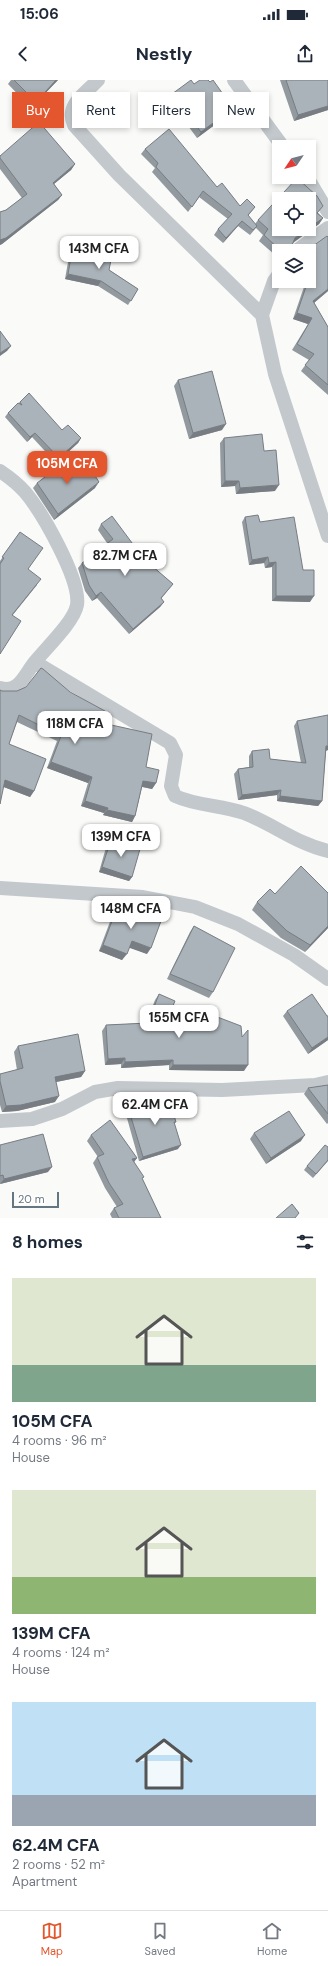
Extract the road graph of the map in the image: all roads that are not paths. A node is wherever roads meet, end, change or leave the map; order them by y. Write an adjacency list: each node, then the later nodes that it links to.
1 (98, 80): 9 (street)
2 (234, 80): 3 (street)
3 (278, 140)
4 (311, 184): 5 (street)
5 (328, 212)
6 (328, 228): 7 (street)
7 (306, 244)
8 (272, 287): 9 (street)
9 (262, 316): 11 (street)
10 (0, 471): 12 (street)
11 (328, 536)
12 (34, 663): 13 (street); 14 (street)
13 (0, 688)
14 (328, 851)
15 (0, 888): 16 (street)
16 (328, 979)
17 (328, 1082): 18 (street)
18 (0, 1121)

